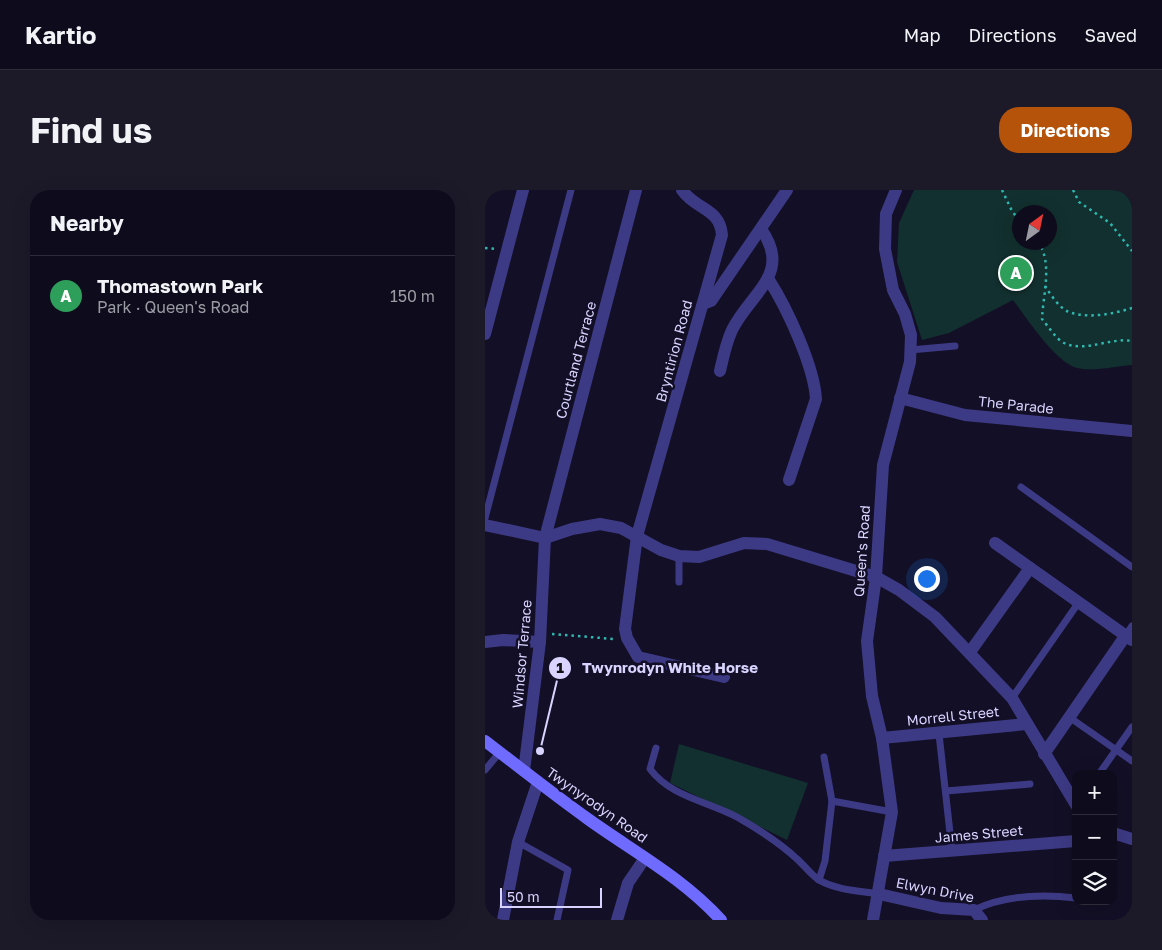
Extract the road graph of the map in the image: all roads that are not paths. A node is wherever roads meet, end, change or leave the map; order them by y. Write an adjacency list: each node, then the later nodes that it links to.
1 (523, 190): 10 (street)
2 (571, 190): 18 (lane)
3 (636, 190): 21 (street, Courtland Terrace)
4 (682, 190): 9 (street, Bryntirion Road)
5 (787, 190): 7 (street)
6 (896, 190): 12 (street, Queen's Road)
7 (761, 229): 8 (street); 9 (street)
8 (769, 280): 13 (street); 16 (street)
9 (703, 304): 20 (street, Bryntirion Road)
10 (485, 334)
11 (955, 346): 12 (lane)
12 (910, 350): 14 (street, Queen's Road)
13 (720, 371)
14 (900, 398): 15 (street, The Parade); 26 (street, Queen's Road)
15 (1132, 431)
16 (789, 480)
17 (1021, 487): 24 (lane)
18 (485, 518)
19 (485, 525): 21 (street)
20 (637, 536): 21 (street); 23 (street); 33 (street, Bryntirion Road)
21 (545, 538): 30 (street, Windsor Terrace)
22 (995, 543): 25 (street)
23 (679, 556): 26 (street); 27 (lane)
24 (1132, 567)
25 (1030, 568): 28 (street); 32 (street)
26 (877, 578): 32 (street); 39 (street, Queen's Road)
27 (679, 582)
28 (1079, 602): 29 (street); 34 (lane)
29 (1130, 634): 35 (street)
30 (540, 637): 31 (street); 49 (street, Windsor Terrace)
31 (485, 642)
32 (970, 652): 34 (street)
33 (724, 677)
34 (1011, 698): 36 (street)
35 (1069, 717): 42 (lane); 44 (street)
36 (1027, 724): 38 (street, Morrell Street); 44 (street)
37 (1132, 727): 42 (lane)
38 (939, 734): 39 (street, Morrell Street); 52 (lane)
39 (881, 738): 55 (street, Queen's Road)
40 (485, 741): 43 (street, Twynyrodyn Road)
41 (655, 748): 63 (lane)
42 (1116, 750): 46 (lane); 48 (lane)
43 (500, 752): 47 (lane); 49 (street, Twynyrodyn Road)
44 (1044, 754): 53 (street)
45 (824, 757): 54 (lane)
46 (1132, 761)
47 (485, 770)
48 (1102, 770)
49 (524, 772): 50 (street, Twynyrodyn Road)
50 (538, 782): 59 (street); 62 (street, Twynyrodyn Road)
51 (1030, 784): 52 (lane)
52 (946, 791): 60 (lane)
53 (1072, 799)
54 (831, 801): 55 (lane); 63 (lane)
55 (892, 812): 61 (street, Queen's Road)
56 (1117, 833): 57 (street)
57 (1130, 836)
58 (1072, 841): 60 (street, James Street)
59 (518, 842): 68 (street); 69 (lane)
60 (952, 851): 61 (street, James Street)
61 (884, 856): 64 (street, Queen's Road)
62 (645, 858): 70 (street); 71 (street, Twynyrodyn Road)
63 (819, 880): 64 (lane)
64 (879, 894): 66 (street, Elwyn Drive); 67 (street, Queen's Road)
65 (1072, 898): 66 (lane)
66 (978, 915)
67 (873, 918)
68 (503, 920)
69 (557, 920)
70 (617, 920)
71 (721, 920)

